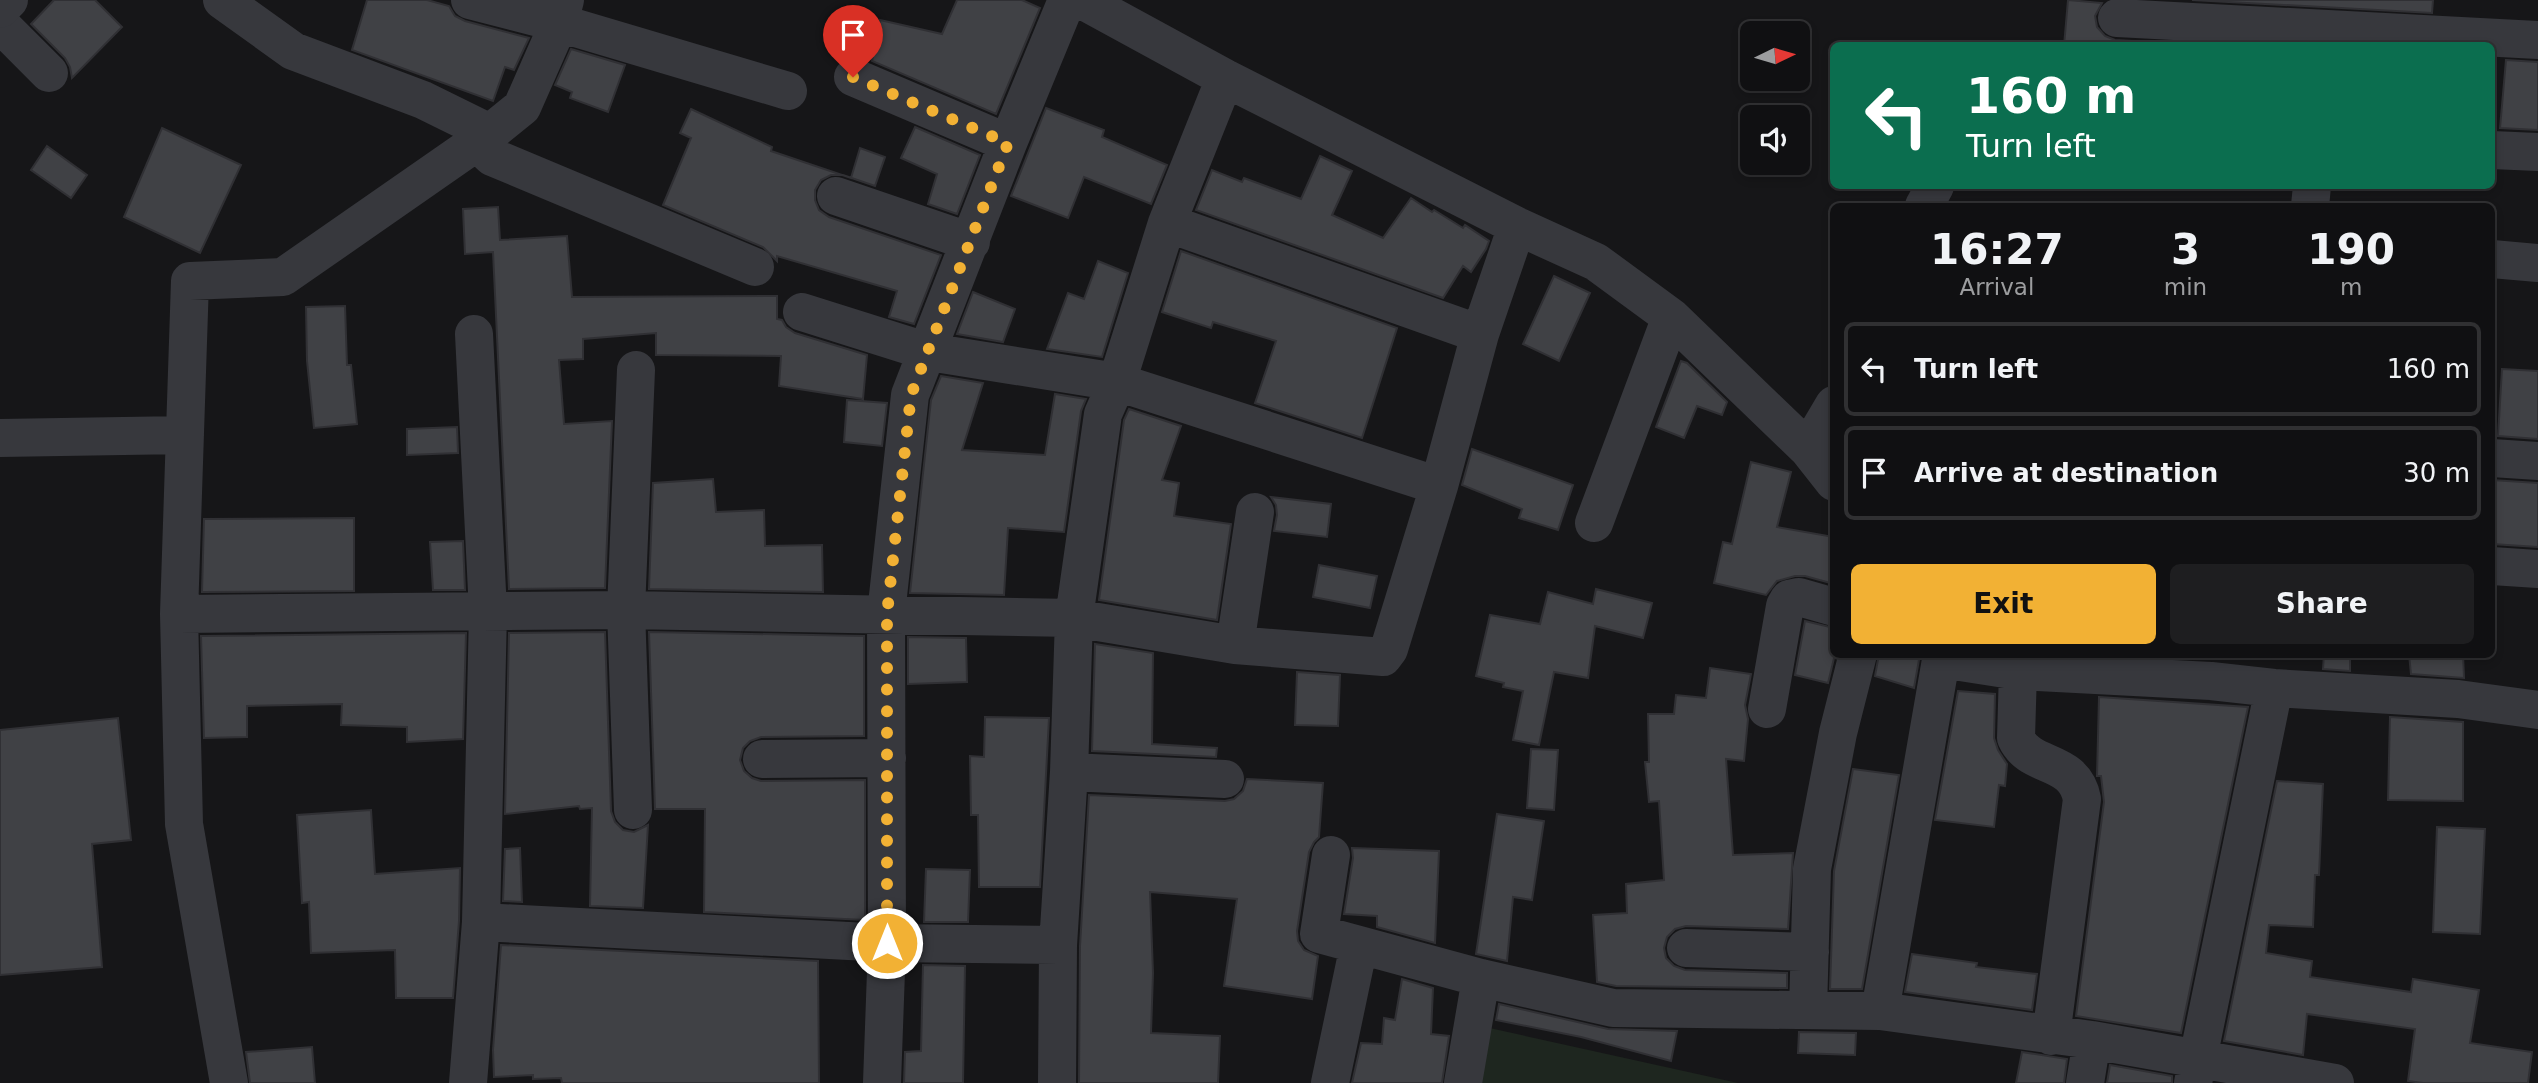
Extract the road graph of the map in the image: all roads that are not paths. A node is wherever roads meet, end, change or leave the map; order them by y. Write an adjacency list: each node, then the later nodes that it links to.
1 (9, 0): 6 (street)
2 (222, 0): 15 (street)
3 (470, 0): 7 (street)
4 (1067, 0): 16 (street)
5 (1082, 0): 13 (street)
6 (0, 9)
7 (562, 11): 14 (street); 15 (street)
8 (2117, 18): 10 (street)
9 (0, 24): 11 (street)
10 (2538, 40)
11 (49, 73)
12 (853, 77): 16 (street)
13 (1225, 78): 20 (street); 21 (street)
14 (788, 91)
15 (483, 138): 25 (street); 34 (street)
16 (1008, 143): 22 (street)
17 (2495, 150): 18 (street)
18 (2538, 152)
19 (836, 196): 22 (street)
20 (1167, 223): 29 (street); 32 (street)
21 (1517, 226): 27 (street); 29 (street)
22 (971, 242): 30 (street)
23 (2495, 259): 24 (street)
24 (2538, 263)
25 (755, 267)
26 (802, 312): 30 (street)
27 (1671, 317): 36 (street); 42 (street)
28 (474, 334): 47 (street)
29 (1480, 334): 40 (street)
30 (929, 352): 32 (street); 49 (street)
31 (636, 370): 46 (street)
32 (1117, 382): 40 (street); 50 (street)
33 (1830, 413): 36 (street)
34 (185, 435): 35 (street); 48 (street)
35 (0, 438)
36 (1808, 449): 39 (street)
37 (2495, 458): 38 (street)
38 (2538, 461)
39 (1830, 477)
40 (1439, 486): 51 (street)
41 (1255, 512): 51 (street)
42 (1594, 523)
43 (2495, 566): 44 (street)
44 (2538, 569)
45 (1830, 606): 57 (street)
46 (626, 610): 47 (street); 49 (street); 63 (street)
47 (488, 611): 48 (street); 65 (street)
48 (179, 614): 78 (street)
49 (887, 614): 50 (street); 59 (street)
50 (1074, 618): 51 (street); 61 (street)
51 (1235, 645)
52 (1857, 658): 70 (street)
53 (1941, 658): 73 (street)
54 (1946, 658): 55 (street)
55 (2018, 671): 56 (street); 74 (street)
56 (2259, 676): 58 (street); 76 (street)
57 (1767, 709)
58 (2538, 710)
59 (887, 758): 60 (street); 66 (street)
60 (762, 759)
61 (1069, 772): 62 (street); 67 (street)
62 (1225, 779)
63 (633, 810)
64 (1331, 855): 68 (street)
65 (481, 922): 66 (street); 79 (street)
66 (887, 943): 67 (street); 80 (street)
67 (1058, 945): 81 (street)
68 (1359, 945): 71 (street); 82 (street)
69 (1686, 948): 70 (street)
70 (1810, 953): 72 (street)
71 (1481, 978): 72 (street); 83 (street)
72 (1808, 1010): 73 (street)
73 (1880, 1011): 74 (street)
74 (2051, 1036): 75 (street)
75 (2092, 1040): 76 (street); 84 (street)
76 (2196, 1070): 77 (street)
77 (2316, 1081)
78 (229, 1083)
79 (468, 1083)
80 (882, 1083)
81 (1057, 1083)
82 (1330, 1083)
83 (1463, 1083)
84 (2084, 1083)

